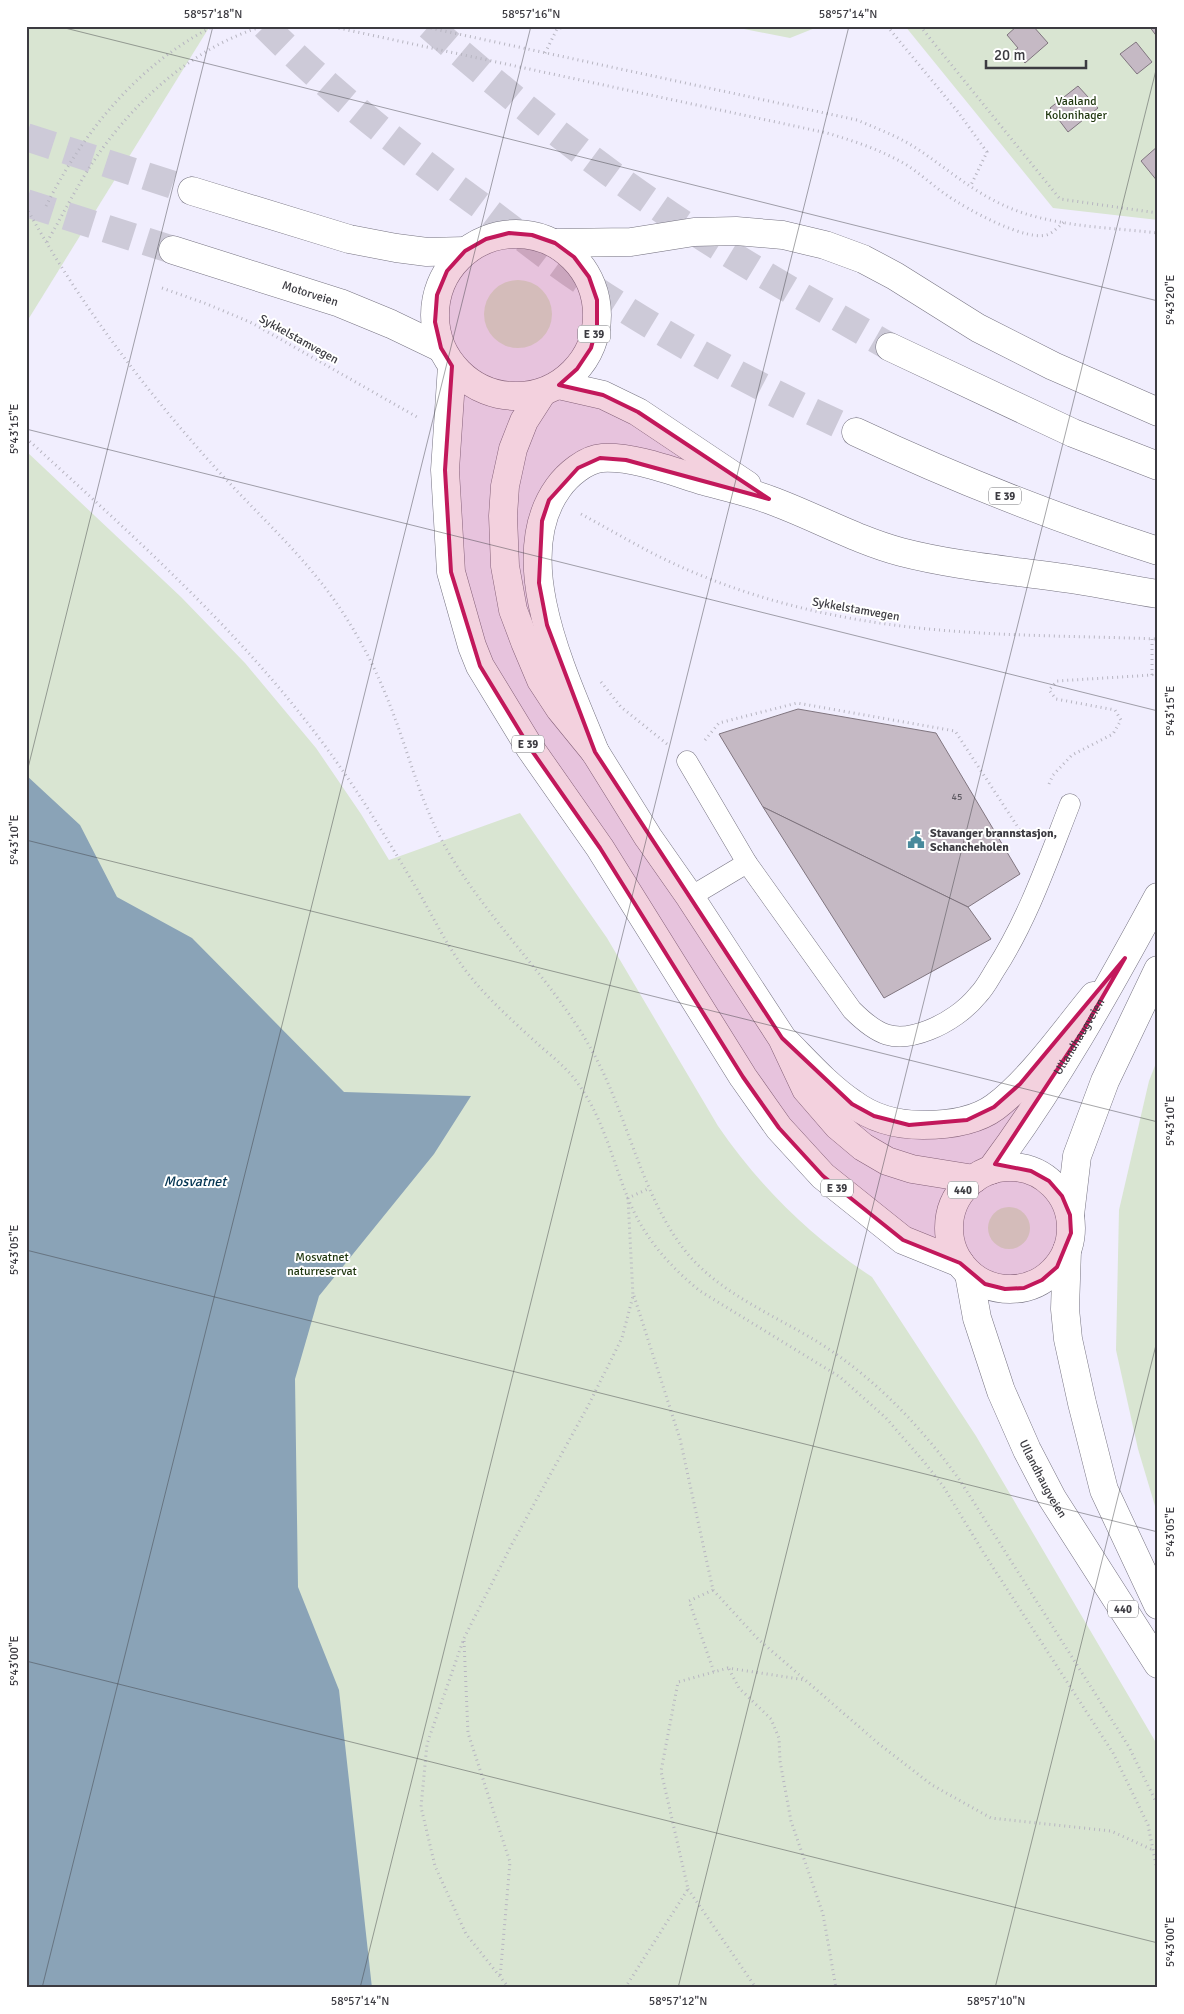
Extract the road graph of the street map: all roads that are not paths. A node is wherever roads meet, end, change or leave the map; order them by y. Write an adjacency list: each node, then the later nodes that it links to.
1 (192, 191): 4 (main road, E 39)
2 (555, 243): 4 (main road, E 39); 7 (main road, E 39); 8 (main road, E 39)
3 (173, 250): 6 (main road, Motorveien / E 39)
4 (466, 251): 6 (main road, E 39)
5 (890, 346): 10 (main road)
6 (447, 357): 7 (main road, E 39); 26 (main road, E 39)
7 (550, 389): 11 (main road, E 39); 14 (main road, E 39)
8 (1158, 412)
9 (856, 432): 12 (main road, E 39)
10 (1158, 466)
11 (769, 499): 13 (main road, E 39); 14 (main road, E 39)
12 (1158, 551)
13 (1158, 594)
14 (594, 752): 18 (main road, E 39)
15 (687, 761): 17 (lane)
16 (1070, 804): 17 (lane)
17 (747, 863): 18 (lane)
18 (690, 897): 22 (main road, E 39)
19 (1158, 897): 20 (main road, Ullandhaugveien / 440)
20 (1125, 958): 22 (main road); 23 (main road, Ullandhaugveien / 440)
21 (1158, 970): 24 (main road, 440)
22 (782, 1038): 23 (main road, E 39)
23 (983, 1174): 24 (main road, 440); 26 (main road, 440)
24 (1070, 1215): 25 (main road, 440)
25 (1067, 1250): 26 (main road, 440); 27 (main road, 440)
26 (964, 1268): 28 (main road, Ullandhaugveien / 440)
27 (1158, 1605)
28 (1158, 1664)

